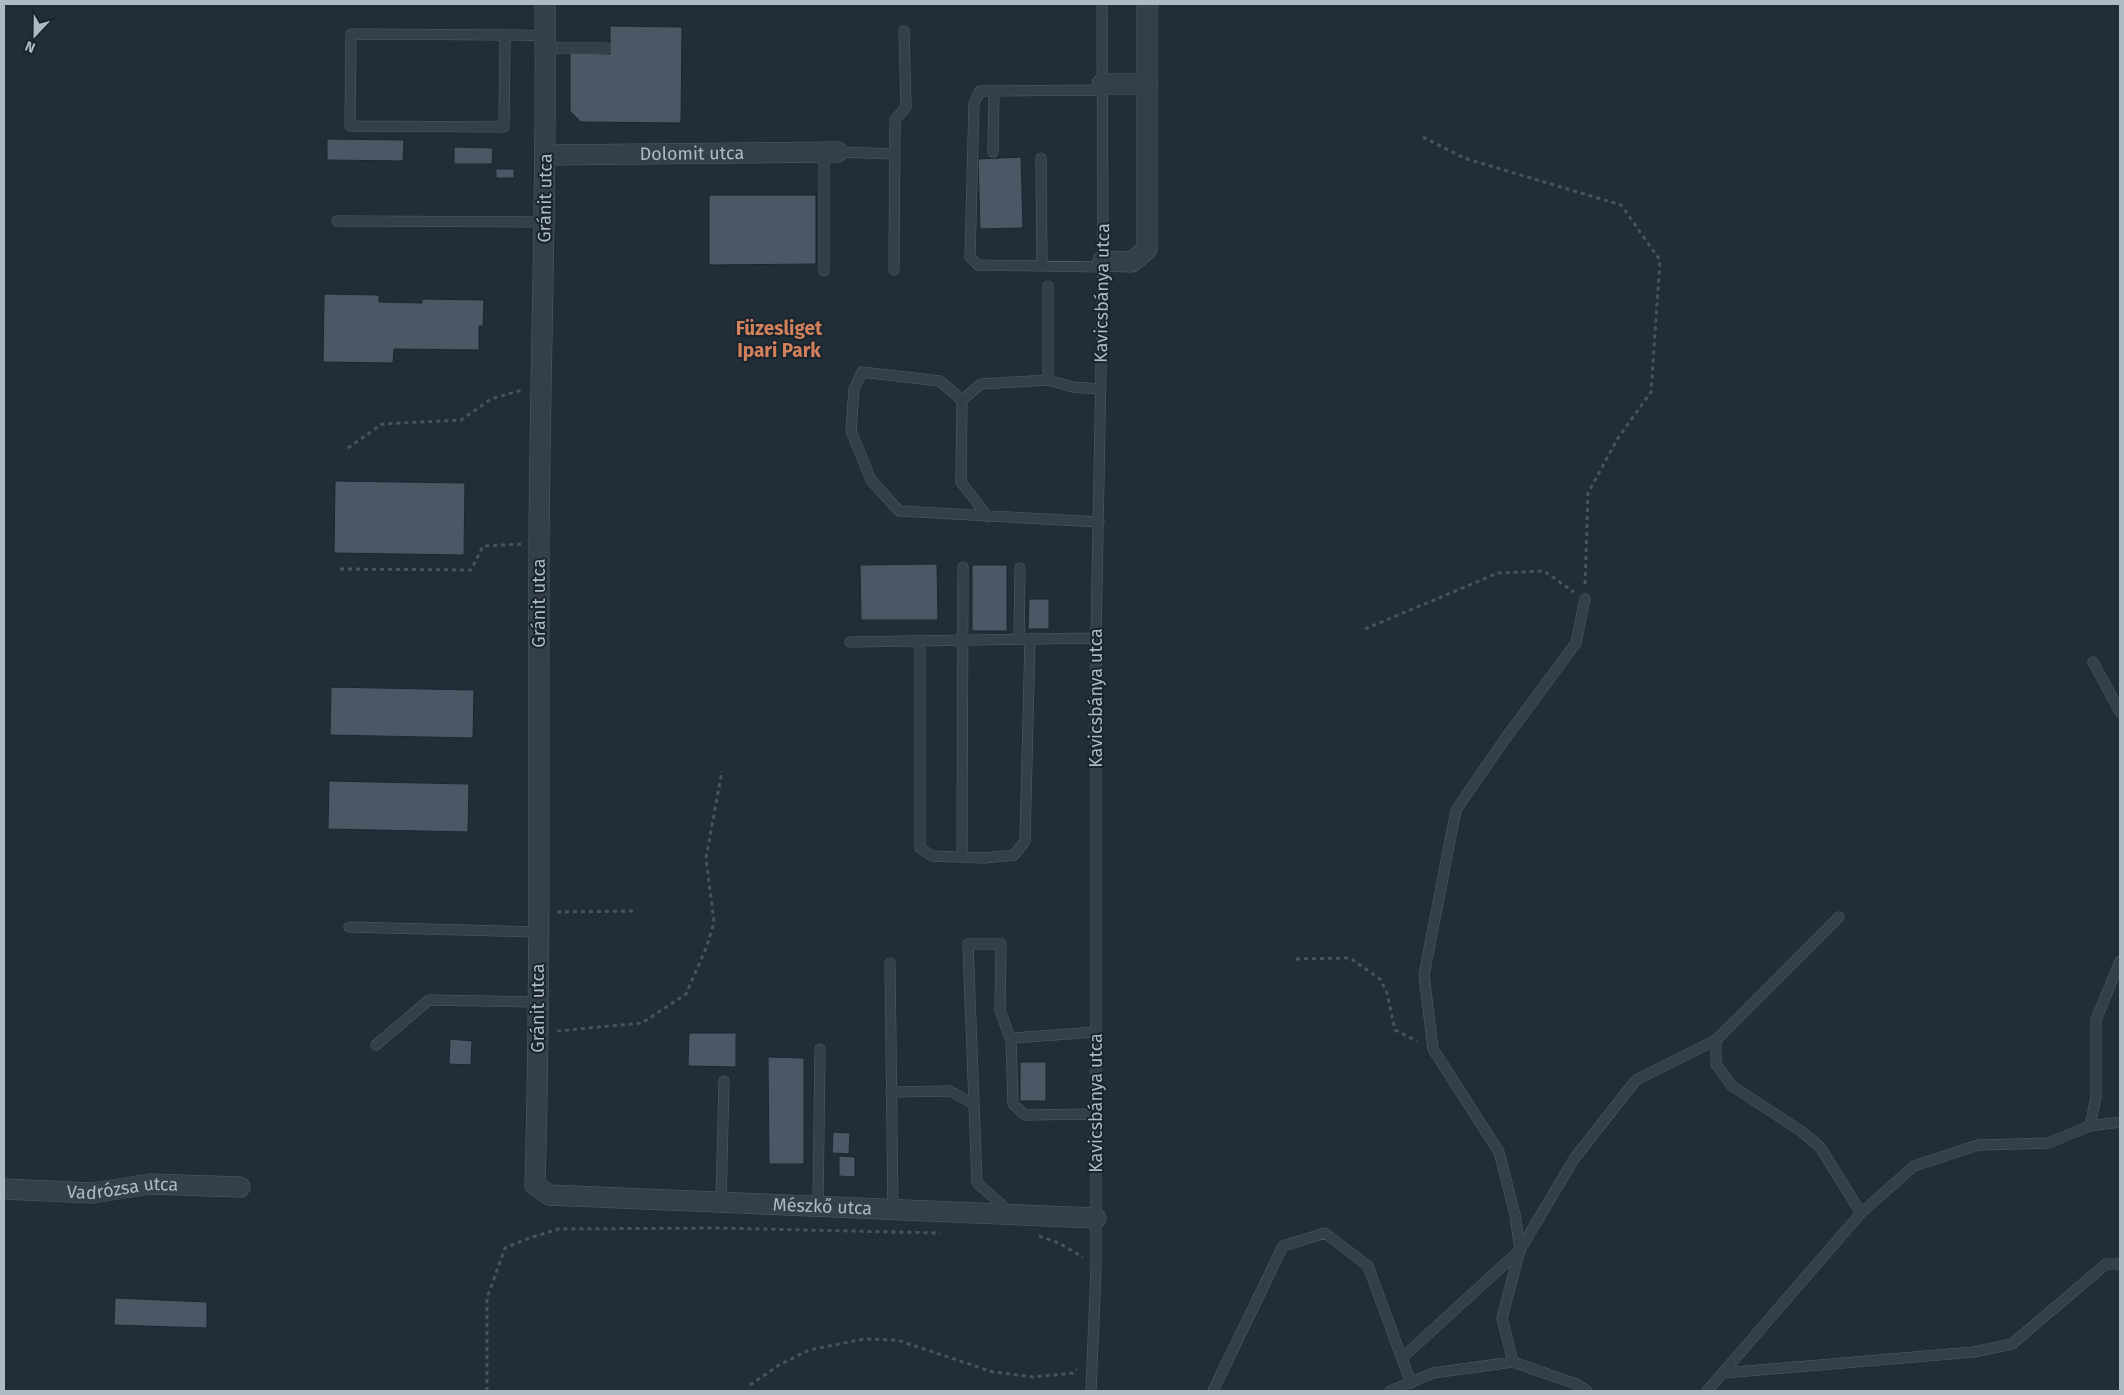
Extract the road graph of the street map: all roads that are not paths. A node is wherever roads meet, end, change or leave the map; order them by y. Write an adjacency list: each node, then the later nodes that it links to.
1 (545, 4): 6 (street, Gránit utca)
2 (1102, 4): 9 (lane, Kavicsbánya utca)
3 (1147, 4): 8 (street)
4 (904, 31): 13 (lane)
5 (505, 35): 5 (lane); 6 (lane)
6 (546, 42): 7 (lane); 14 (street, Gránit utca)
7 (606, 48)
8 (1147, 84): 9 (street); 18 (street)
9 (1102, 87): 10 (lane); 18 (lane, Kavicsbánya utca)
10 (994, 90): 12 (lane); 19 (lane)
11 (831, 152): 13 (lane); 14 (street, Dolomit utca); 21 (lane)
12 (993, 152)
13 (895, 154): 20 (lane)
14 (546, 155): 17 (street, Gránit utca)
15 (1040, 158): 19 (lane)
16 (337, 220): 17 (lane)
17 (544, 222): 41 (street, Gránit utca)
18 (1103, 264): 19 (lane); 24 (lane, Kavicsbánya utca)
19 (1042, 266)
20 (894, 270)
21 (824, 271)
22 (1048, 286): 23 (lane)
23 (1048, 380): 24 (lane); 25 (lane)
24 (1101, 389): 27 (lane, Kavicsbánya utca)
25 (962, 400): 26 (lane); 26 (lane)
26 (988, 517): 27 (lane)
27 (1099, 522): 31 (lane, Kavicsbánya utca)
28 (963, 567): 34 (lane)
29 (1020, 568): 32 (lane)
30 (1585, 599): 66 (lane)
31 (1096, 638): 33 (lane); 46 (lane, Kavicsbánya utca)
32 (1019, 639): 33 (lane); 34 (lane)
33 (1030, 639): 39 (lane)
34 (964, 640): 35 (lane); 39 (lane)
35 (920, 641): 36 (lane); 39 (lane)
36 (850, 642)
37 (2093, 662): 38 (lane)
38 (2120, 712)
39 (962, 857)
40 (1838, 917): 47 (lane)
41 (539, 922): 42 (lane); 45 (street, Gránit utca)
42 (349, 927)
43 (2120, 960): 56 (lane)
44 (890, 963): 52 (lane)
45 (538, 1002): 49 (lane); 59 (street, Gránit utca)
46 (1096, 1032): 48 (lane); 54 (lane, Kavicsbánya utca)
47 (1716, 1040): 63 (lane); 66 (lane)
48 (1011, 1041): 53 (lane); 54 (lane)
49 (376, 1045)
50 (820, 1049): 61 (lane)
51 (724, 1081): 60 (lane)
52 (891, 1092): 53 (lane); 62 (lane)
53 (974, 1104): 64 (lane)
54 (1096, 1114): 65 (lane, Kavicsbánya utca)
55 (2120, 1122): 56 (lane)
56 (2090, 1126): 63 (lane)
57 (240, 1187): 58 (street, Vadrózsa utca)
58 (4, 1190)
59 (549, 1195): 60 (street, Mészkő utca)
60 (721, 1203): 61 (street, Mészkő utca)
61 (818, 1207): 62 (street, Mészkő utca)
62 (893, 1210): 64 (street, Mészkő utca)
63 (1861, 1213): 70 (lane)
64 (1013, 1214): 65 (street, Mészkő utca)
65 (1096, 1218): 72 (lane, Kavicsbánya utca)
66 (1520, 1250): 68 (lane); 69 (lane)
67 (2120, 1264): 70 (lane)
68 (1402, 1358): 71 (lane); 73 (lane)
69 (1513, 1362): 71 (lane); 75 (lane)
70 (1722, 1373): 76 (lane)
71 (1411, 1383): 74 (lane)
72 (1091, 1391)
73 (1213, 1391)
74 (1390, 1391)
75 (1586, 1391)
76 (1707, 1391)

